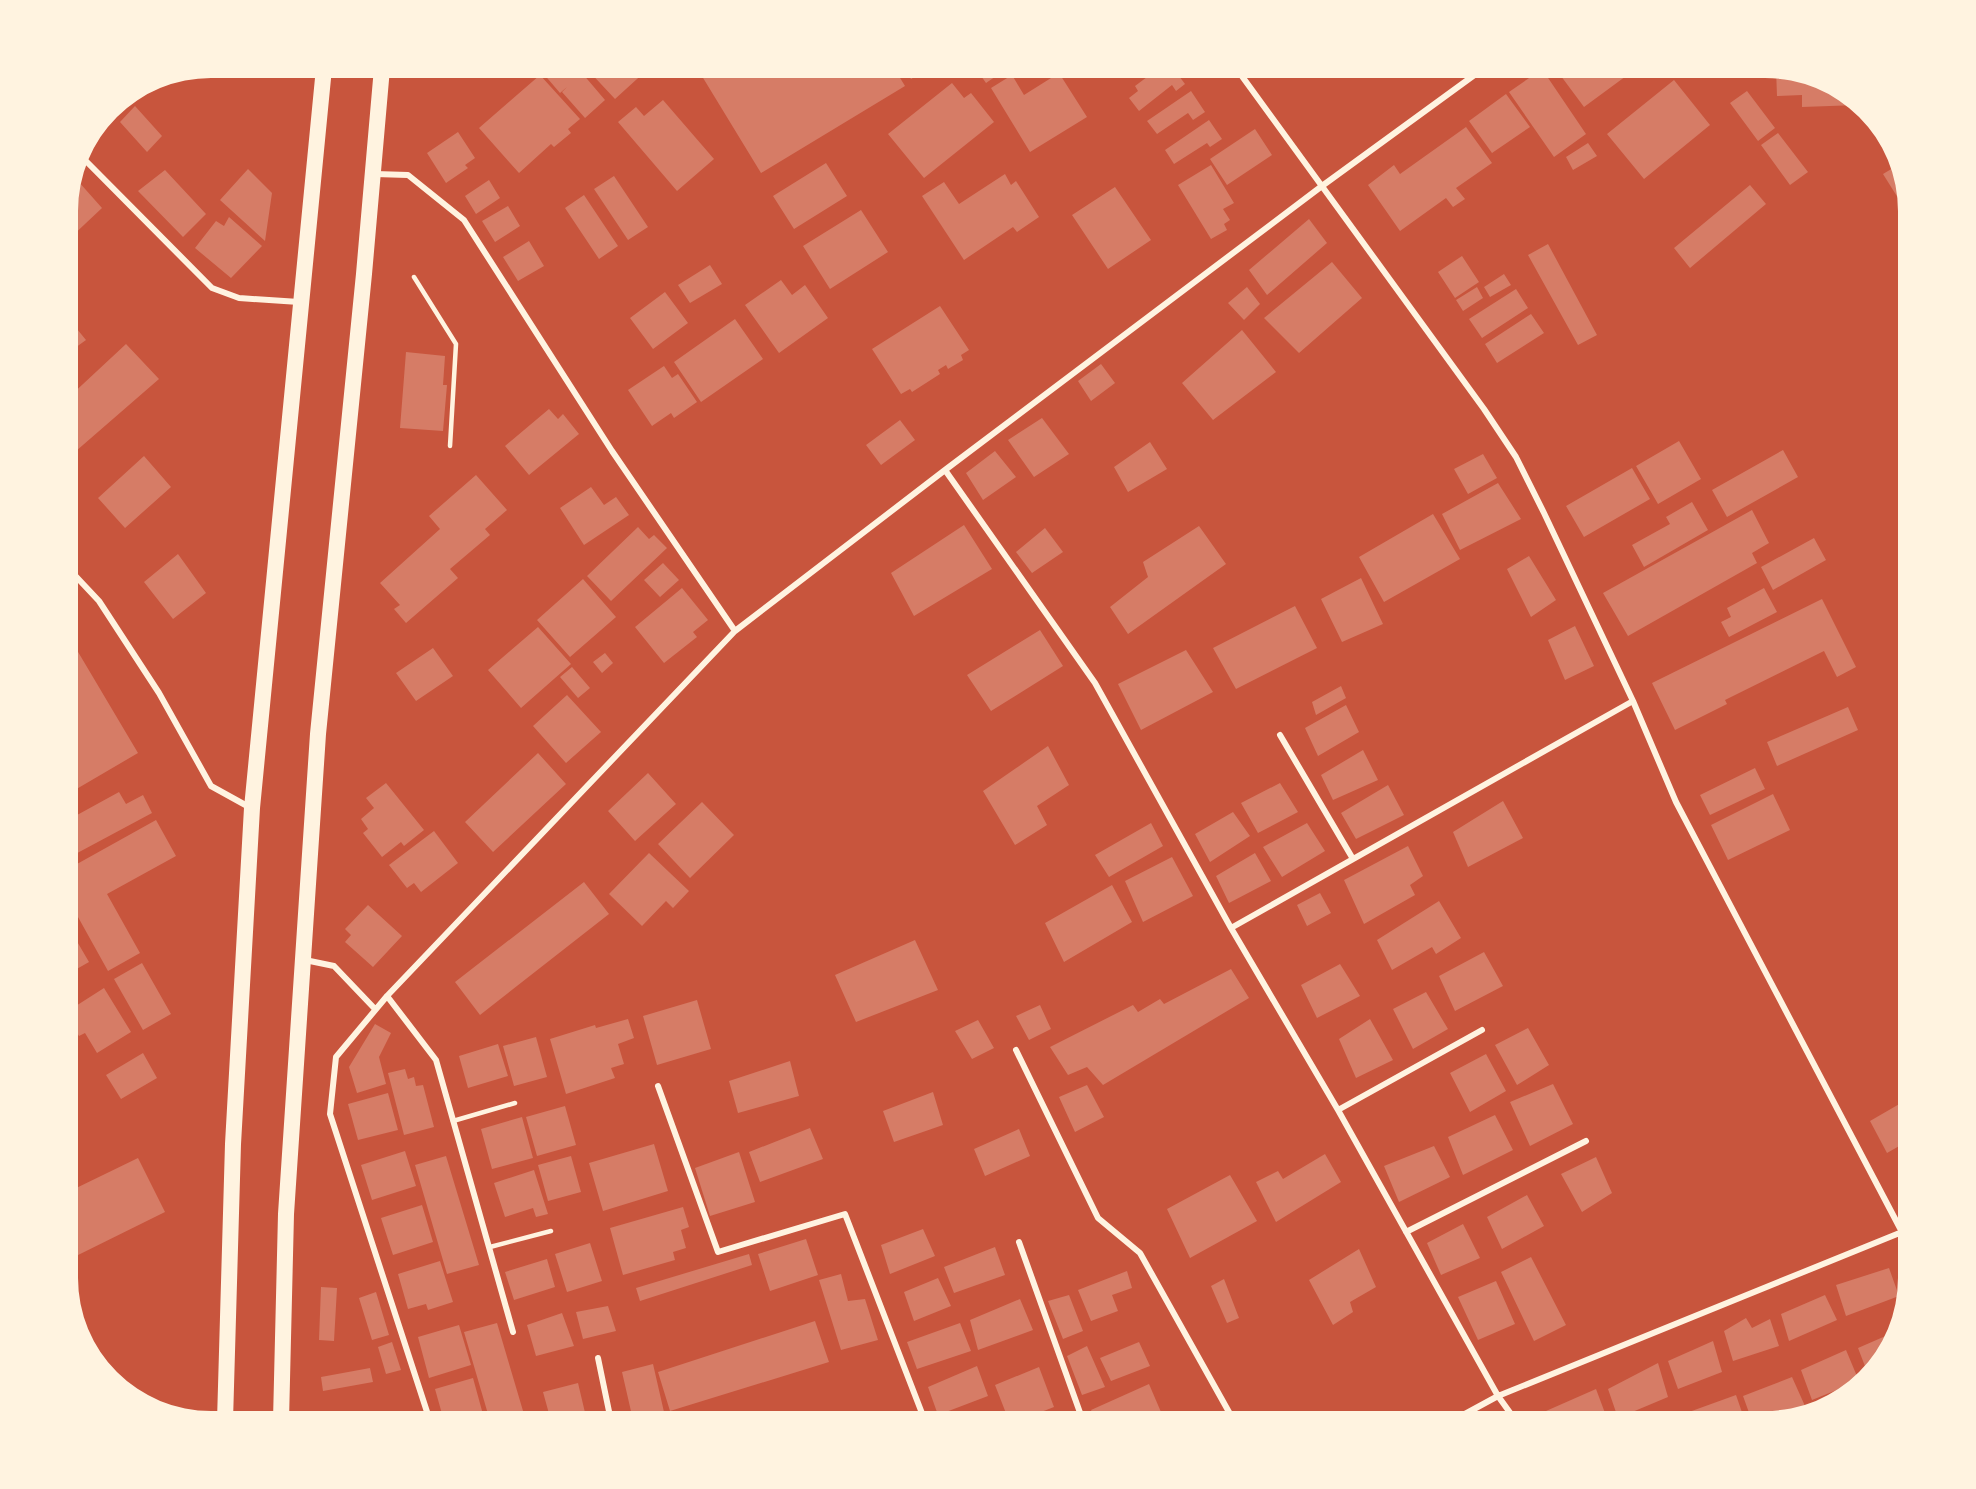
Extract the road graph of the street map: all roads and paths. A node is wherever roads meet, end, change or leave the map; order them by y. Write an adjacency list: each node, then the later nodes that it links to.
1 (323, 78): 9 (highway)
2 (381, 78): 6 (highway)
3 (1243, 78): 7 (street)
4 (1470, 78): 7 (street)
5 (87, 162): 9 (street)
6 (374, 174): 13 (street); 19 (highway)
7 (1322, 186): 11 (street); 14 (street)
8 (414, 277): 10 (lane)
9 (303, 302): 16 (highway)
10 (450, 446)
11 (945, 470): 13 (street); 18 (street)
12 (78, 579): 16 (street)
13 (735, 631): 20 (street)
14 (1633, 701): 17 (street); 29 (street)
15 (1280, 735): 17 (street)
16 (252, 808): 38 (highway)
17 (1353, 859): 18 (street)
18 (1231, 928): 26 (street)
19 (303, 959): 21 (street); 39 (highway)
20 (387, 996): 21 (street); 27 (street)
21 (375, 1009): 40 (street)
22 (1482, 1030): 26 (street)
23 (1016, 1050): 44 (street)
24 (658, 1086): 42 (street)
25 (515, 1103): 27 (lane)
26 (1338, 1110): 31 (street)
27 (453, 1121): 34 (street)
28 (1586, 1142): 31 (street)
29 (1898, 1220)
30 (551, 1231): 34 (lane)
31 (1406, 1232): 37 (street)
32 (1898, 1236): 37 (street)
33 (1019, 1242): 43 (street)
34 (490, 1247): 35 (street)
35 (513, 1332)
36 (598, 1358): 41 (street)
37 (1498, 1396): 45 (street); 46 (street)
38 (225, 1411)
39 (281, 1411)
40 (426, 1411)
41 (609, 1411)
42 (921, 1411)
43 (1079, 1411)
44 (1228, 1411)
45 (1471, 1411)
46 (1508, 1411)

